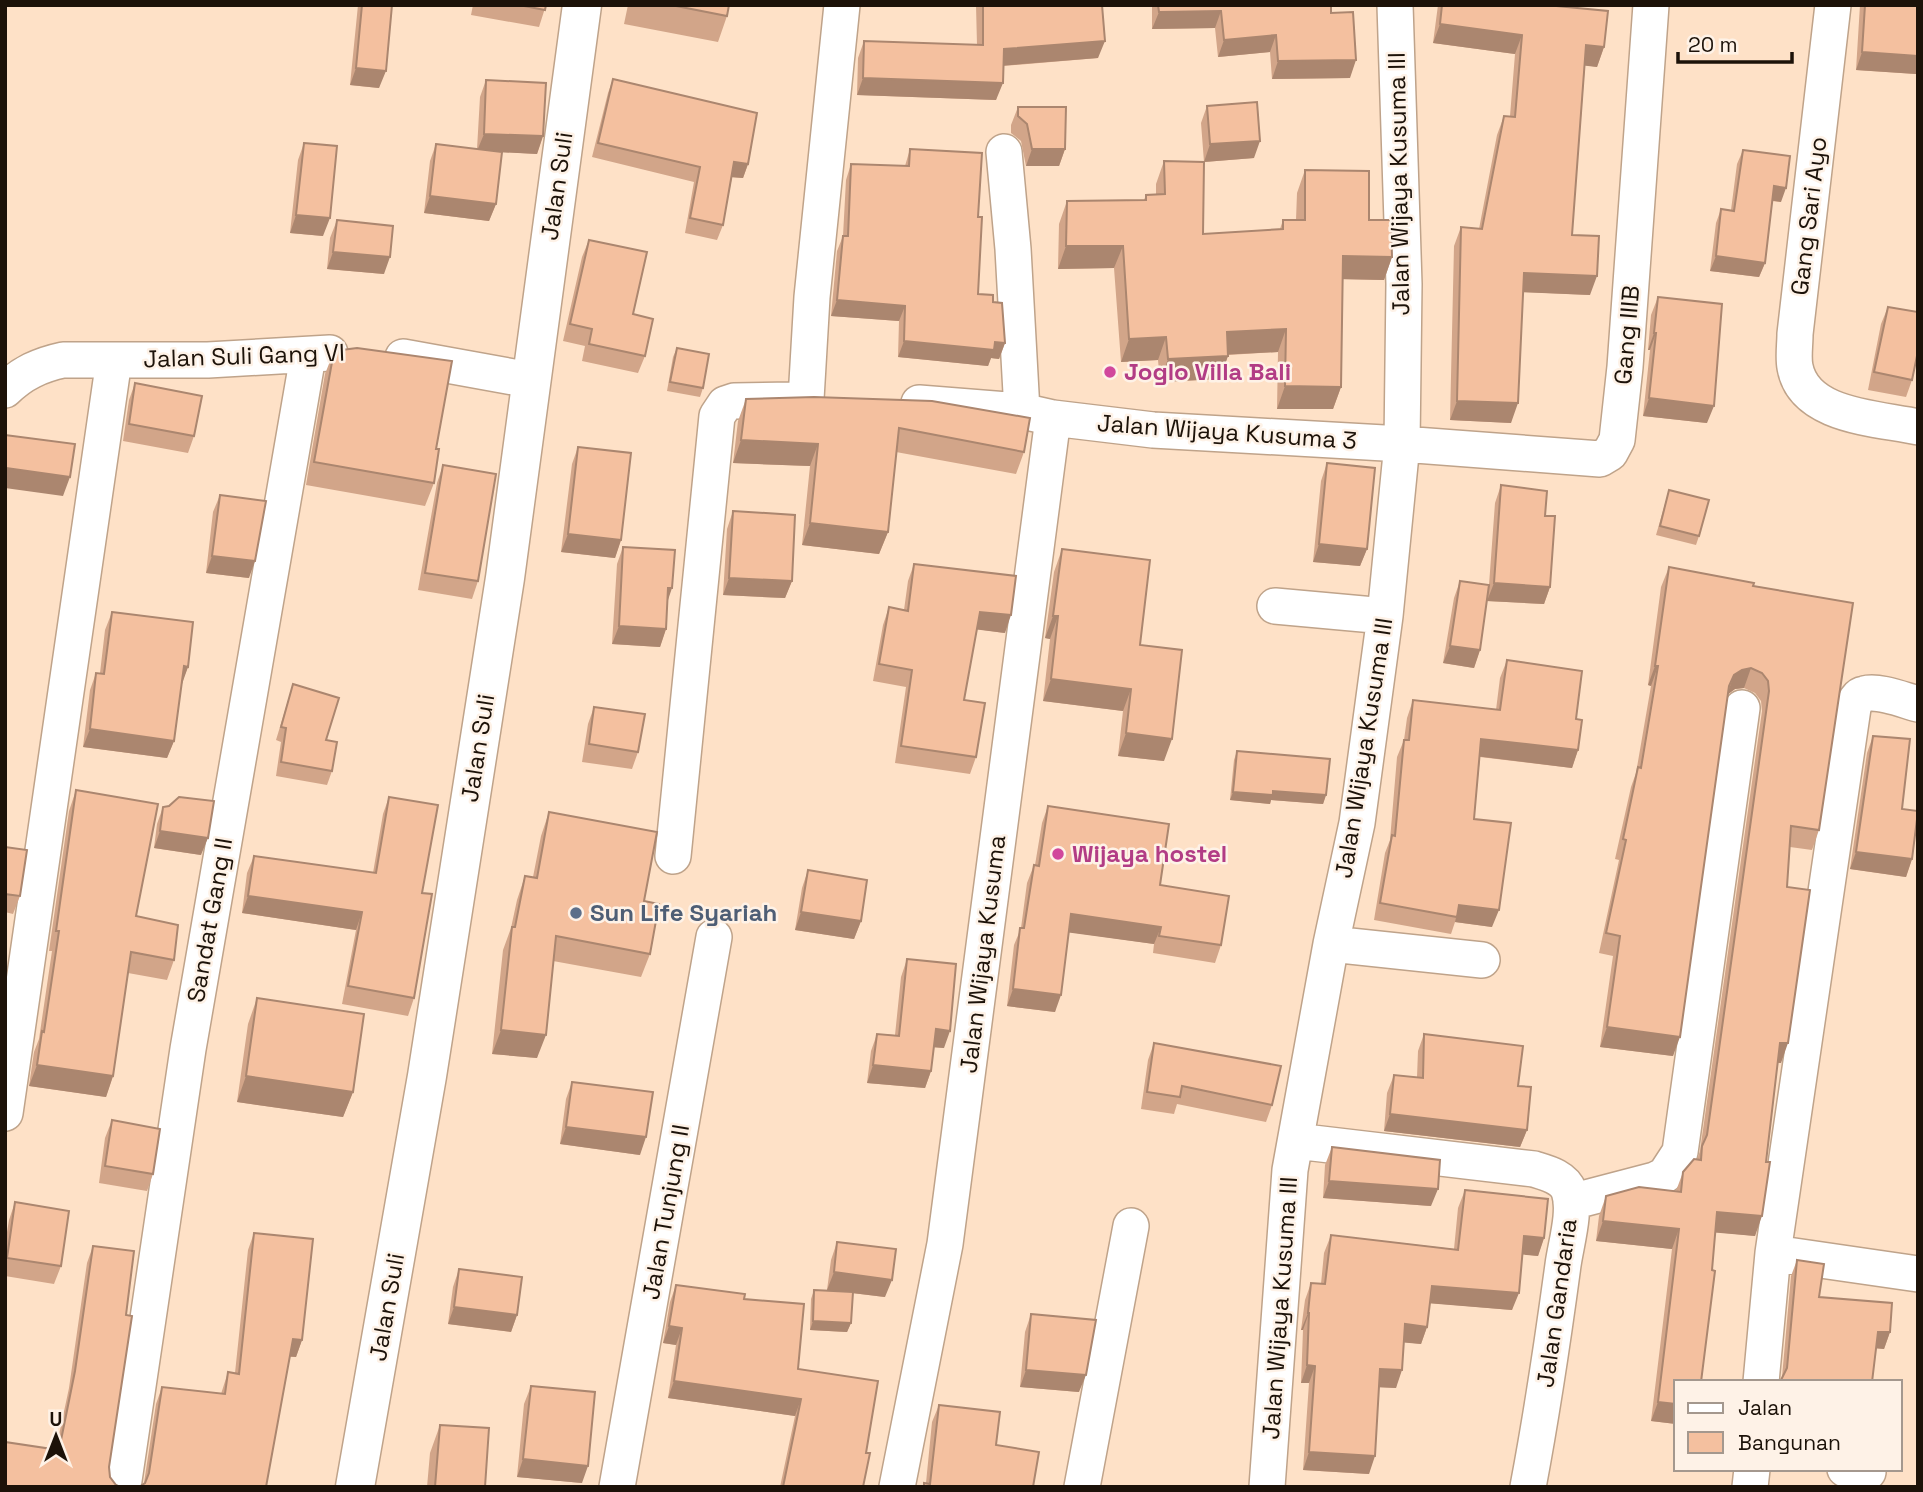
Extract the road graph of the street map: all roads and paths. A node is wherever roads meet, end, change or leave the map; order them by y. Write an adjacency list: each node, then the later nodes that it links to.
1 (582, 5): 9 (main road, Jalan Suli)
2 (842, 5): 19 (street)
3 (1395, 5): 14 (street, Jalan Wijaya Kusuma III)
4 (1651, 5): 14 (street, Gang IIIB)
5 (1833, 5): 13 (street, Gang Sari Ayo)
6 (1004, 152): 12 (street, Jalan Wijaya Kusuma)
7 (308, 356): 8 (street, Jalan Suli Gang VI); 9 (street, Jalan Suli Gang VI); 30 (street, Sandat Gang II)
8 (114, 360): 10 (street, Jalan Suli Gang VI); 23 (street)
9 (530, 380): 31 (main road, Jalan Suli)
10 (5, 390)
11 (885, 402): 12 (street, Jalan Wijaya Kusuma 3)
12 (1037, 415): 14 (street, Jalan Wijaya Kusuma 3); 33 (street, Jalan Wijaya Kusuma)
13 (1918, 427)
14 (1402, 444): 16 (street, Jalan Wijaya Kusuma III)
15 (1275, 606): 16 (street)
16 (1385, 616): 21 (street, Jalan Wijaya Kusuma III)
17 (1918, 704): 27 (street)
18 (1742, 708): 25 (street)
19 (673, 856)
20 (714, 937): 32 (street, Jalan Tunjung II)
21 (1331, 944): 22 (street); 24 (street, Jalan Wijaya Kusuma III)
22 (1482, 960)
23 (5, 1113)
24 (1296, 1141): 25 (street, Jalan Gandaria); 35 (street, Jalan Wijaya Kusuma III)
25 (1572, 1202): 36 (street, Jalan Gandaria)
26 (1131, 1226): 34 (street)
27 (1773, 1253): 28 (street); 29 (street)
28 (1918, 1275)
29 (1761, 1380)
30 (123, 1487)
31 (355, 1487)
32 (617, 1487)
33 (897, 1487)
34 (1082, 1487)
35 (1267, 1487)
36 (1528, 1487)

